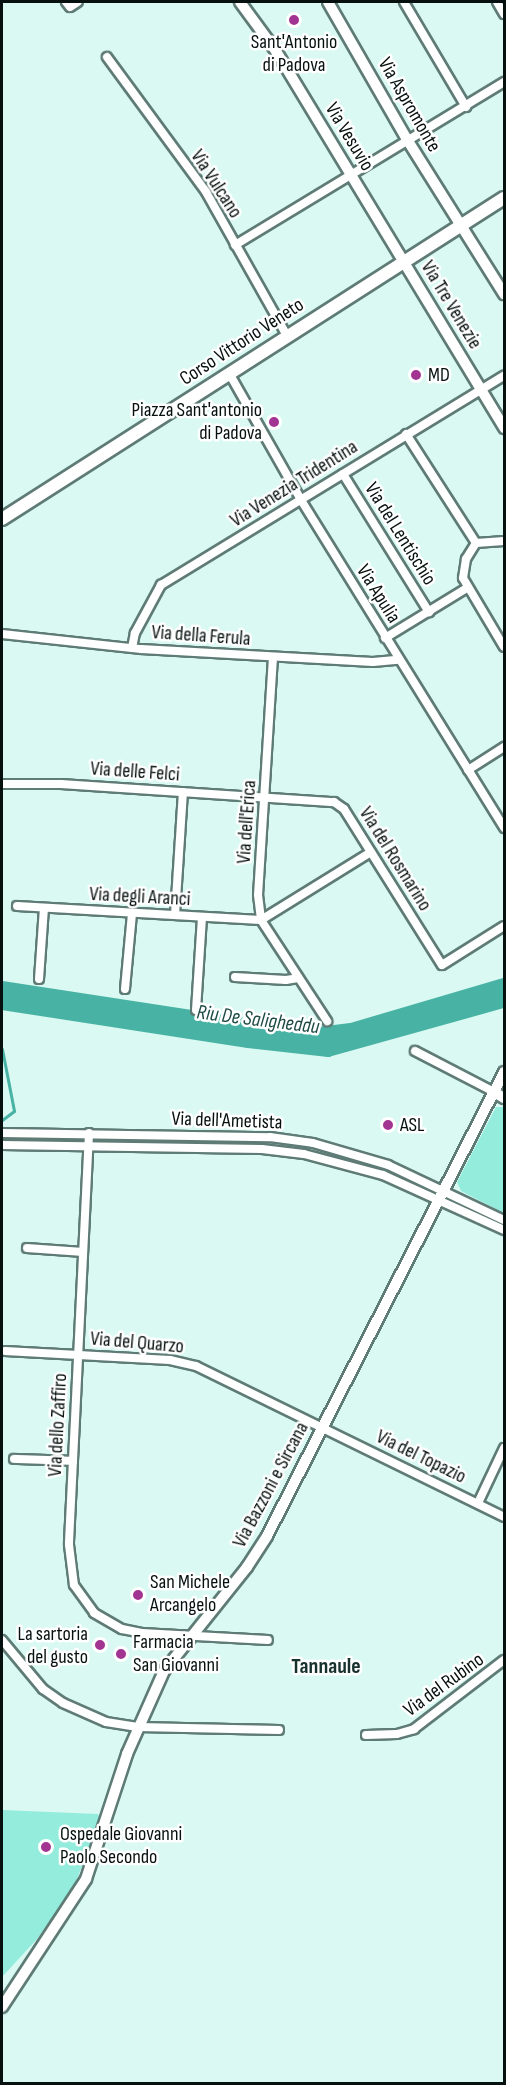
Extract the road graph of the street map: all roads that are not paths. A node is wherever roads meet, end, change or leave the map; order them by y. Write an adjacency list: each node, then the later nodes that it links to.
1 (240, 2): 10 (street, Via Vesuvio)
2 (328, 2): 9 (street, Via Aspromonte)
3 (404, 2): 8 (street)
4 (497, 2): 5 (street)
5 (504, 14)
6 (106, 57): 13 (street, Via Vulcano)
7 (504, 82): 8 (street)
8 (466, 107): 9 (street)
9 (408, 141): 10 (street); 12 (street, Via Aspromonte)
10 (350, 175): 13 (street); 14 (street, Via Vesuvio)
11 (504, 198): 12 (main road, Corso Vittorio Veneto)
12 (460, 226): 14 (main road, Corso Vittorio Veneto); 15 (street, Via Aspromonte)
13 (235, 245): 16 (street, Via Vulcano)
14 (404, 262): 16 (main road, Corso Vittorio Veneto); 19 (street, Via Tre Venezie)
15 (504, 294)
16 (287, 336): 17 (main road, Corso Vittorio Veneto)
17 (229, 373): 23 (street, Via Apulia); 24 (main road, Corso Vittorio Veneto)
18 (504, 376): 19 (street, Via Venezia Tridentina)
19 (480, 389): 20 (street, Via Tre Venezie); 21 (street, Via Venezia Tridentina)
20 (504, 428)
21 (406, 434): 22 (street, Via Venezia Tridentina); 26 (street)
22 (343, 474): 23 (street, Via Venezia Tridentina); 28 (street, Via del Lentischio)
23 (301, 500): 30 (street, Via Apulia); 32 (street, Via Venezia Tridentina)
24 (2, 516)
25 (504, 541): 26 (street)
26 (476, 543): 27 (street)
27 (467, 588): 28 (street); 31 (street)
28 (429, 612): 30 (street)
29 (2, 634): 32 (street, Via della Ferula)
30 (385, 638): 34 (street, Via Apulia)
31 (504, 647)
32 (132, 648): 33 (street, Via della Ferula)
33 (273, 657): 34 (street, Via della Ferula); 39 (street, Via dell'Erica)
34 (398, 660): 36 (street, Via Apulia)
35 (504, 747): 36 (street)
36 (468, 770): 40 (street, Via Apulia)
37 (2, 784): 38 (street, Via delle Felci)
38 (183, 792): 39 (street, Via delle Felci); 45 (street)
39 (266, 795): 41 (street, Via del Rosmarino); 47 (street, Via dell'Erica)
40 (504, 828)
41 (371, 852): 47 (street); 48 (street, Via del Rosmarino)
42 (17, 906): 43 (street, Via degli Aranci)
43 (44, 908): 44 (street, Via degli Aranci); 50 (street)
44 (132, 913): 45 (street, Via degli Aranci); 52 (street)
45 (175, 915): 46 (street, Via degli Aranci)
46 (202, 917): 47 (street, Via degli Aranci); 53 (street)
47 (261, 920): 51 (street, Via dell'Erica)
48 (504, 926)
49 (235, 977): 51 (street)
50 (39, 978)
51 (298, 978): 54 (street, Via dell'Erica)
52 (125, 989)
53 (196, 1010)
54 (327, 1021)
55 (415, 1051): 57 (street)
56 (504, 1072): 57 (street, Via Bazzoni e Sircana)
57 (494, 1092): 58 (street); 63 (street, Via Bazzoni e Sircana)
58 (504, 1098)
59 (2, 1133): 60 (street, Via dell'Ametista)
60 (89, 1133): 62 (street, Via dello Zaffiro); 63 (street, Via dell'Ametista)
61 (2, 1145): 62 (street, Via dell'Ametista)
62 (89, 1145): 63 (street, Via dell'Ametista); 67 (street, Via dello Zaffiro)
63 (440, 1193): 64 (street); 65 (street); 70 (street, Via Bazzoni e Sircana)
64 (504, 1220)
65 (504, 1230)
66 (27, 1248): 67 (street)
67 (83, 1252): 69 (street, Via dello Zaffiro)
68 (5, 1351): 69 (street, Via del Quarzo)
69 (78, 1355): 70 (street, Via del Quarzo); 73 (street, Via dello Zaffiro)
70 (324, 1426): 74 (street, Via del Topazio); 76 (street, Via Bazzoni e Sircana)
71 (504, 1448): 74 (street)
72 (14, 1459): 73 (street)
73 (73, 1461): 76 (street, Via dello Zaffiro)
74 (478, 1503): 75 (street, Via del Topazio)
75 (504, 1517)
76 (189, 1636): 78 (street, Via dello Zaffiro); 80 (street, Via Bazzoni e Sircana)
77 (2, 1640): 80 (street)
78 (268, 1640)
79 (504, 1660): 82 (street, Via del Rubino)
80 (138, 1726): 81 (street); 83 (street, Via Bazzoni e Sircana)
81 (279, 1730)
82 (366, 1735)
83 (2, 2007)

